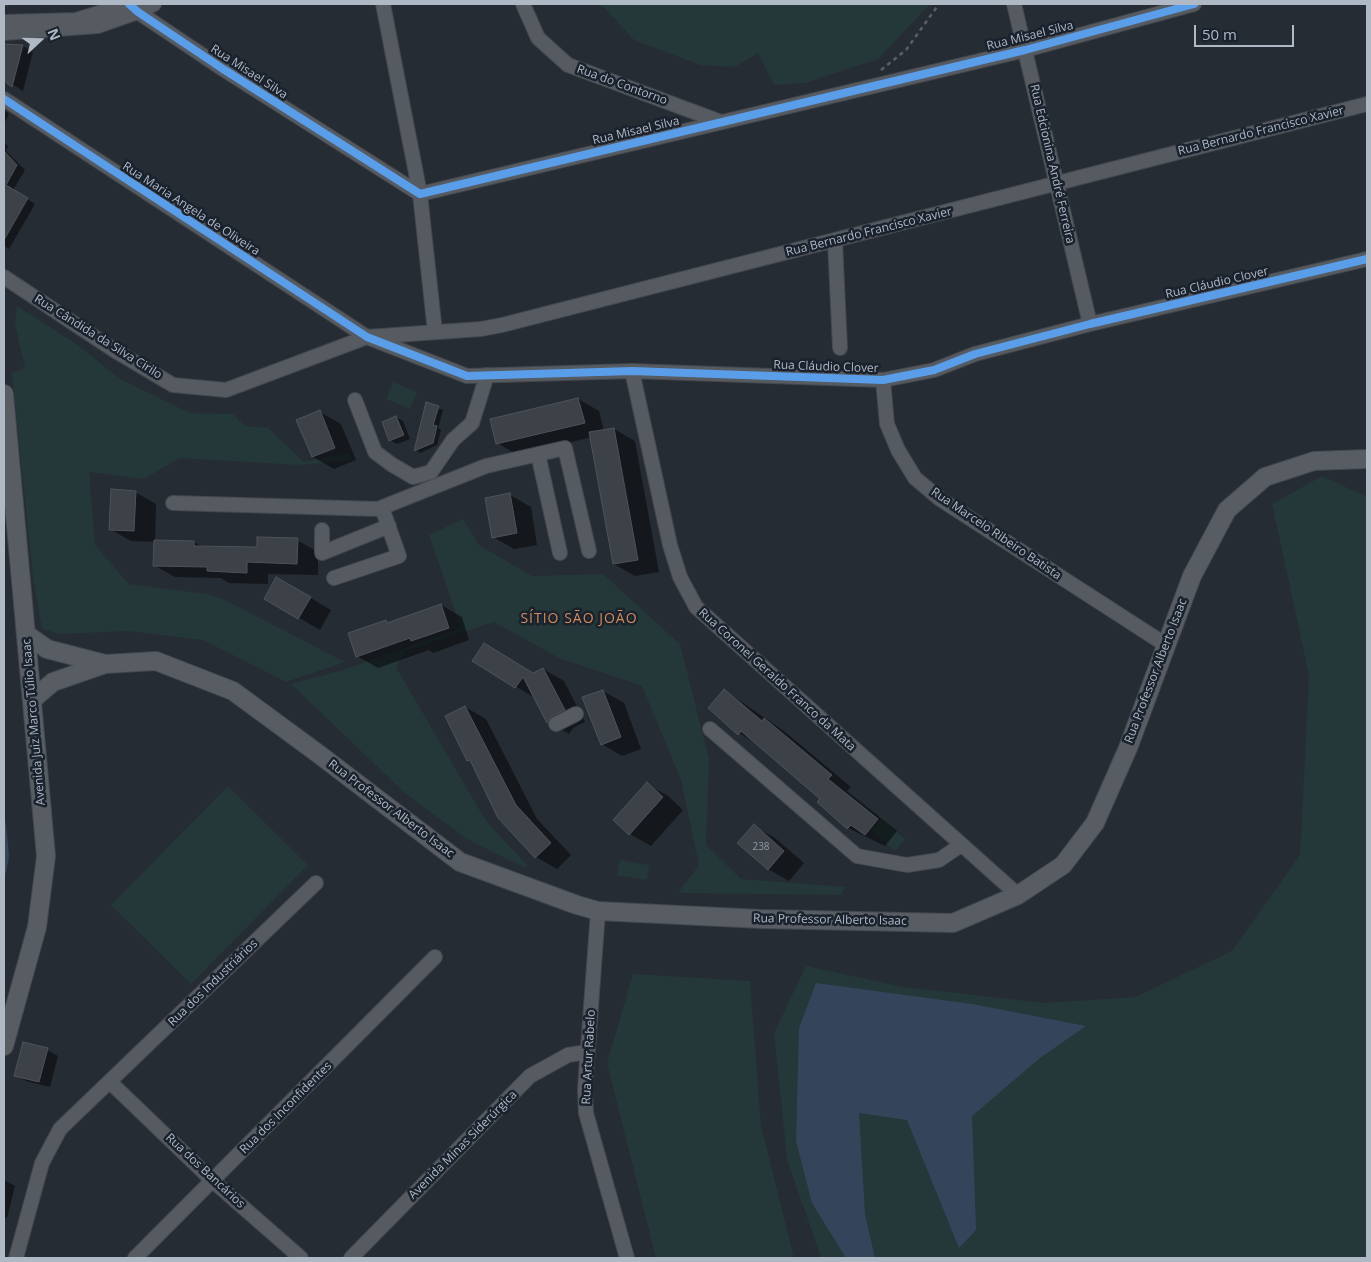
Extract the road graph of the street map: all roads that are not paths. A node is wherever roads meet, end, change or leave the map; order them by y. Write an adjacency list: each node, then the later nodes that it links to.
1 (154, 4): 6 (street)
2 (383, 4): 15 (street)
3 (522, 4): 13 (street, Rua do Contorno)
4 (1014, 4): 10 (street, Rua Edcionina André Ferreira)
5 (1194, 4): 10 (street, Rua Misael Silva)
6 (132, 7): 8 (street); 15 (street, Rua Misael Silva)
7 (4, 22): 8 (street)
8 (41, 27): 9 (street)
9 (4, 33)
10 (1025, 50): 13 (street, Rua Misael Silva); 14 (street, Rua Edcionina André Ferreira)
11 (4, 99): 21 (street, Rua Maria Angela de Oliveira)
12 (1367, 104): 14 (street, Rua Bernardo Francisco Xavier)
13 (721, 122): 15 (street, Rua Misael Silva)
14 (1056, 184): 16 (street, Rua Bernardo Francisco Xavier); 19 (street, Rua Edcionina André Ferreira)
15 (420, 194): 20 (street)
16 (835, 241): 20 (street, Rua Bernardo Francisco Xavier); 22 (street)
17 (1367, 259): 19 (street, Rua Cláudio Clover)
18 (4, 277): 21 (street, Rua Cândida da Silva Cirilo)
19 (1090, 324): 25 (street, Rua Cláudio Clover)
20 (435, 332): 21 (street, Rua Bernardo Francisco Xavier)
21 (366, 337): 24 (street, Rua Cláudio Clover)
22 (840, 348)
23 (632, 371): 24 (street, Rua Cláudio Clover); 25 (street, Rua Cláudio Clover); 46 (street, Rua Coronel Geraldo Franco da Mata)
24 (487, 376): 30 (street)
25 (883, 380): 40 (street, Rua Marcelo Ribeiro Batista)
26 (4, 394): 39 (main road, Avenida Juiz Marco Túlio Isaac)
27 (355, 400): 30 (street)
28 (538, 454): 31 (street); 36 (street); 37 (street)
29 (1367, 459): 40 (main road, Rua Professor Alberto Isaac)
30 (423, 474): 31 (street)
31 (428, 489): 33 (street)
32 (173, 504): 33 (street)
33 (382, 508): 34 (street)
34 (389, 526): 35 (street); 38 (street)
35 (322, 530)
36 (589, 551)
37 (560, 553)
38 (334, 578)
39 (26, 634): 41 (main road); 42 (main road, Avenida Juiz Marco Túlio Isaac)
40 (1166, 645): 48 (main road, Rua Professor Alberto Isaac)
41 (105, 664): 42 (main road); 49 (main road, Rua Professor Alberto Isaac)
42 (32, 700): 51 (main road, Avenida Juiz Marco Túlio Isaac)
43 (576, 714): 44 (street)
44 (556, 724)
45 (710, 730): 46 (street)
46 (961, 845): 48 (street, Rua Coronel Geraldo Franco da Mata)
47 (316, 883): 53 (street, Rua dos Industriários)
48 (1018, 896): 49 (main road, Rua Professor Alberto Isaac)
49 (598, 910): 52 (street, Rua Artur Rabelo)
50 (435, 957): 54 (street, Rua dos Inconfidentes)
51 (4, 1046)
52 (588, 1052): 58 (street, Avenida Minas Siderúrgica); 59 (street, Rua Artur Rabelo)
53 (110, 1082): 54 (street, Rua dos Bancários); 55 (street, Rua dos Industriários)
54 (213, 1181): 56 (street, Rua dos Inconfidentes); 57 (street, Rua dos Bancários)
55 (16, 1258)
56 (135, 1258)
57 (302, 1258)
58 (351, 1258)
59 (627, 1258)

